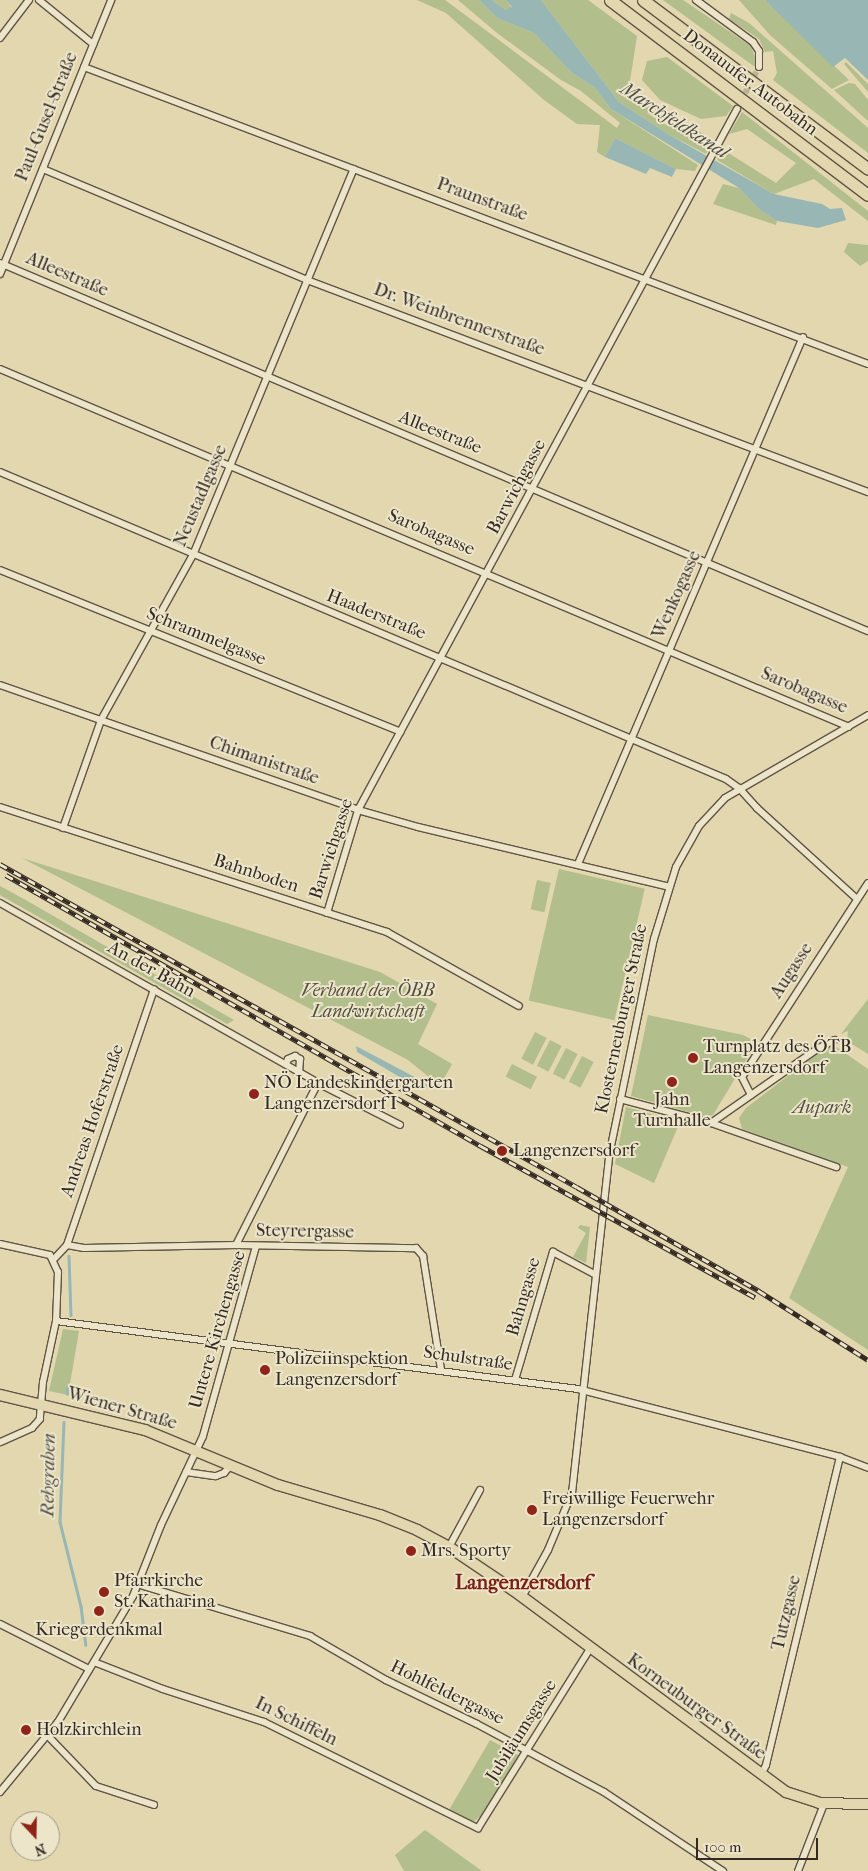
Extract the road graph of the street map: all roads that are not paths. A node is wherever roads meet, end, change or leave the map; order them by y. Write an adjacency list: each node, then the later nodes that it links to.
1 (29, 0): 7 (street)
2 (39, 0): 8 (street)
3 (111, 0): 8 (street, Paul-Gusel-Straße)
4 (610, 0): 15 (highway, Donauufer Autobahn)
5 (643, 0): 13 (highway, Donauufer Autobahn)
6 (696, 0): 10 (street)
7 (0, 38)
8 (93, 44): 9 (street, Paul-Gusel-Straße)
9 (84, 67): 12 (street, Praunstraße); 14 (street, Paul-Gusel-Straße)
10 (759, 67)
11 (737, 109): 18 (street, Barwichgasse)
12 (354, 169): 18 (street, Praunstraße); 19 (street, Neustadlgasse)
13 (868, 169)
14 (43, 170): 16 (street, Paul-Gusel-Straße); 19 (street, Dr. Weinbrennerstraße)
15 (868, 195)
16 (2, 264): 17 (street, Paul-Gusel-Straße); 23 (street, Alleestraße)
17 (0, 274)
18 (647, 278): 20 (street, Praunstraße); 24 (street, Barwichgasse)
19 (307, 280): 23 (street, Neustadlgasse); 24 (street, Dr. Weinbrennerstraße)
20 (803, 338): 21 (street, Praunstraße); 25 (street, Wenkogasse)
21 (868, 364)
22 (0, 369): 26 (street, Sarobagasse)
23 (267, 376): 26 (street, Neustadlgasse); 28 (street, Alleestraße)
24 (588, 384): 25 (street, Dr. Weinbrennerstraße); 28 (street, Barwichgasse)
25 (755, 449): 29 (street, Dr. Weinbrennerstraße); 31 (street, Wenkogasse)
26 (230, 465): 30 (street, Neustadlgasse); 33 (street, Sarobagasse)
27 (0, 472): 30 (street, Haaderstraße)
28 (534, 488): 31 (street, Alleestraße); 33 (street, Barwichgasse)
29 (868, 492)
30 (193, 555): 34 (street, Neustadlgasse); 37 (street, Haaderstraße)
31 (708, 562): 35 (street, Alleestraße); 36 (street, Wenkogasse)
32 (0, 570): 34 (street, Schrammelgasse)
33 (488, 573): 36 (street, Sarobagasse); 37 (street, Barwichgasse)
34 (152, 631): 40 (street, Neustadlgasse); 42 (street, Schrammelgasse)
35 (868, 631)
36 (669, 649): 41 (street, Sarobagasse); 43 (street, Wenkogasse)
37 (441, 658): 42 (street, Barwichgasse); 43 (street, Haaderstraße)
38 (0, 685): 40 (street, Chimanistraße)
39 (868, 715): 41 (street, Klosterneuburger Straße)
40 (102, 720): 46 (street, Chimanistraße); 47 (street, Neustadlgasse)
41 (849, 727): 44 (street, Klosterneuburger Straße)
42 (400, 732): 46 (street, Barwichgasse)
43 (631, 738): 44 (street, Haaderstraße); 48 (street, Wenkogasse)
44 (739, 788): 50 (street, Klosterneuburger Straße); 51 (street)
45 (0, 807): 47 (street, Bahnboden)
46 (358, 810): 48 (street, Chimanistraße); 53 (street, Barwichgasse)
47 (63, 828): 53 (street, Bahnboden)
48 (578, 864): 50 (street, Chimanistraße)
49 (868, 883): 51 (street, Augasse)
50 (668, 887): 61 (street, Klosterneuburger Straße)
51 (857, 899): 60 (street, Augasse)
52 (0, 902): 54 (street, An der Bahn)
53 (327, 913): 55 (street, Bahnboden)
54 (154, 988): 57 (street, An der Bahn); 66 (street, Andreas Hoferstraße)
55 (519, 1006)
56 (835, 1040): 60 (street)
57 (286, 1064): 58 (street, An der Bahn); 58 (street, An der Bahn)
58 (299, 1072): 59 (street, An der Bahn)
59 (318, 1083): 63 (street, An der Bahn); 67 (street, Untere Kirchengasse)
60 (752, 1096): 62 (street)
61 (620, 1099): 62 (street); 70 (street, Klosterneuburger Straße)
62 (711, 1123): 64 (street)
63 (400, 1125)
64 (836, 1167)
65 (0, 1244): 69 (street)
66 (67, 1245): 67 (street, Steyrergasse); 69 (street, Andreas Hoferstraße)
67 (236, 1246): 68 (street, Steyrergasse)
68 (256, 1246): 72 (street, Untere Kirchengasse); 73 (street, Steyrergasse)
69 (54, 1259): 71 (street)
70 (594, 1274): 74 (street, Bahngasse); 75 (street, Klosterneuburger Straße)
71 (56, 1321): 72 (street, Schulstraße); 77 (street)
72 (229, 1343): 73 (street, Schulstraße); 79 (street, Untere Kirchengasse)
73 (441, 1370): 74 (street, Schulstraße)
74 (515, 1380): 75 (street, Schulstraße)
75 (584, 1390): 80 (street, Schulstraße); 87 (street, Klosterneuburger Straße)
76 (0, 1395): 77 (main road, Wiener Straße)
77 (42, 1404): 78 (street); 79 (main road, Wiener Straße)
78 (0, 1442)
79 (198, 1450): 81 (main road, Wiener Straße); 83 (street, Untere Kirchengasse)
80 (840, 1457): 82 (street, Schulstraße); 94 (street, Tutzgasse)
81 (231, 1465): 83 (street); 85 (main road, Wiener Straße)
82 (868, 1468)
83 (186, 1472): 86 (street, Untere Kirchengasse)
84 (480, 1490): 85 (street)
85 (449, 1547): 87 (main road, Wiener Straße)
86 (137, 1584): 90 (street, Untere Kirchengasse); 93 (street, Hohlfeldergasse)
87 (522, 1597): 89 (main road, Korneuburger Straße)
88 (0, 1624): 91 (street)
89 (590, 1649): 93 (street, Jubiläumsgasse); 94 (main road, Korneuburger Straße)
90 (94, 1662): 91 (street, Untere Kirchengasse); 99 (street, In Schiffeln)
91 (89, 1669): 92 (street, Untere Kirchengasse)
92 (48, 1736): 95 (street, Untere Kirchengasse); 98 (street)
93 (528, 1750): 99 (street, Jubiläumsgasse); 100 (street, Hohlfeldergasse)
94 (761, 1775): 96 (main road, Korneuburger Straße)
95 (0, 1792)
96 (824, 1804): 97 (main road, Korneuburger Straße); 101 (street)
97 (868, 1804)
98 (154, 1805)
99 (478, 1828)
100 (723, 1871)
101 (798, 1871)

